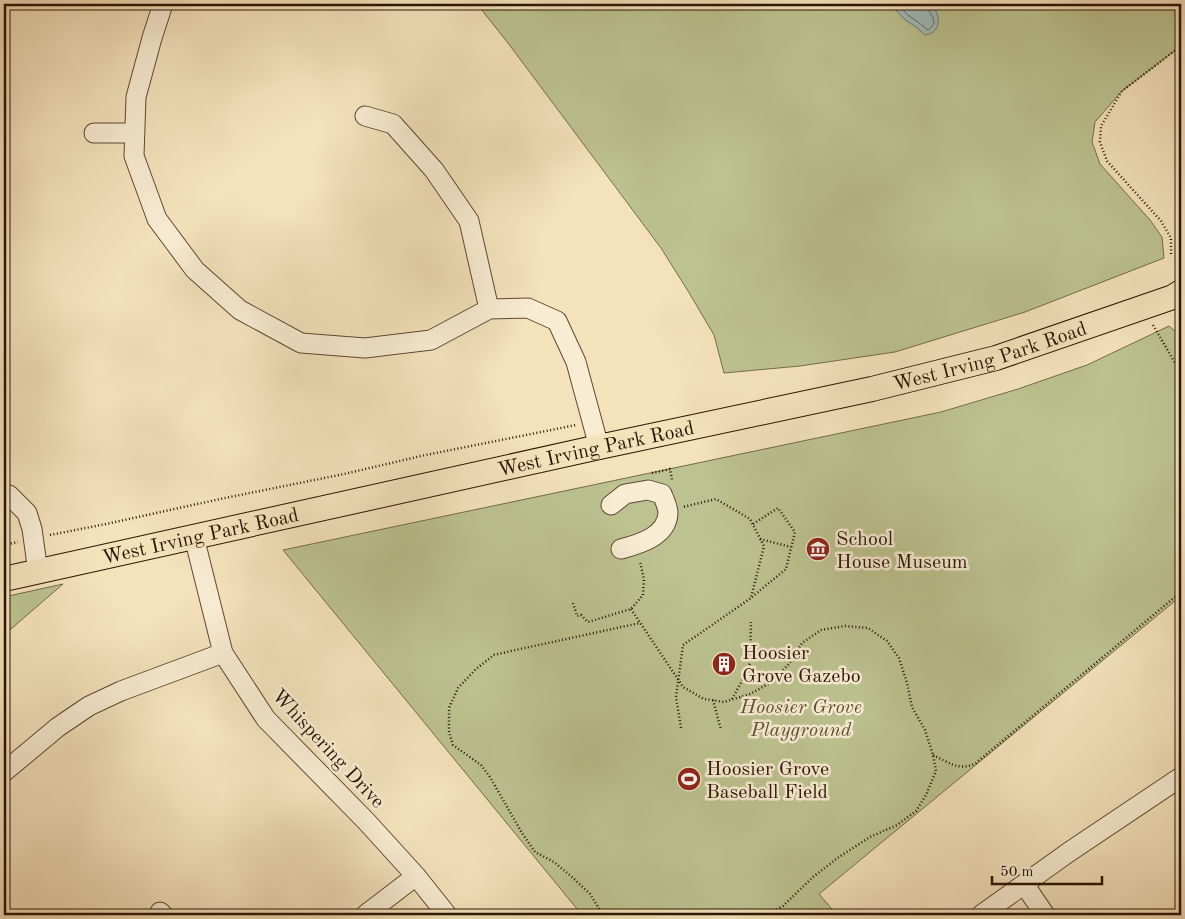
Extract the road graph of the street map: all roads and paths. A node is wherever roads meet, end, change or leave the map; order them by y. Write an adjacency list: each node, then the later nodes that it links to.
1 (163, 4): 5 (street)
2 (1181, 46): 6 (path)
3 (365, 116): 9 (street)
4 (94, 133): 5 (street)
5 (135, 133): 9 (street)
6 (1171, 254)
7 (1178, 299): 8 (main road, West Irving Park Road)
8 (1143, 307): 10 (path); 12 (main road, West Irving Park Road)
9 (489, 309): 11 (street)
10 (1181, 370)
11 (592, 422): 12 (street); 20 (path)
12 (599, 447): 19 (main road, West Irving Park Road)
13 (652, 473): 14 (path)
14 (673, 485)
15 (9, 495): 20 (street)
16 (611, 505): 24 (street)
17 (677, 509): 18 (path)
18 (752, 524): 21 (path); 23 (path)
19 (194, 537): 26 (main road, West Irving Park Road); 34 (street, Whispering Drive)
20 (34, 538): 22 (path); 26 (street)
21 (760, 538): 23 (path); 29 (path)
22 (4, 545)
23 (792, 547): 29 (path)
24 (621, 549)
25 (642, 558): 31 (path)
26 (38, 572): 27 (main road, West Irving Park Road)
27 (4, 579)
28 (1181, 592): 42 (path)
29 (750, 598): 35 (path)
30 (573, 603): 31 (path)
31 (631, 609): 33 (path)
32 (751, 622): 37 (path)
33 (640, 623): 35 (path); 49 (path)
34 (222, 653): 43 (street); 45 (street, Whispering Drive)
35 (679, 681): 38 (path); 40 (path)
36 (739, 697): 37 (path); 39 (path); 42 (path)
37 (732, 699): 38 (path)
38 (713, 700): 41 (path)
39 (767, 705)
40 (681, 728)
41 (721, 730)
42 (933, 755): 50 (path)
43 (4, 772)
44 (1181, 777): 46 (street)
45 (416, 876): 47 (street); 48 (street, Whispering Drive)
46 (1024, 884): 51 (street); 52 (street)
47 (365, 915)
48 (447, 915)
49 (603, 915)
50 (767, 915)
51 (981, 915)
52 (1045, 915)

